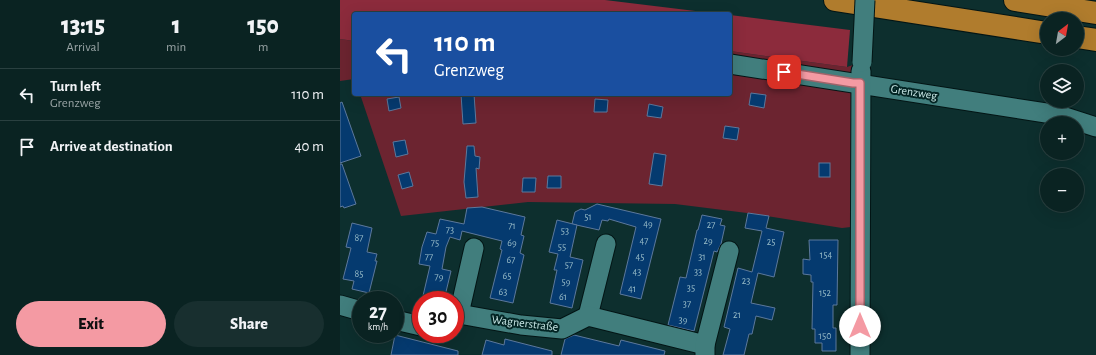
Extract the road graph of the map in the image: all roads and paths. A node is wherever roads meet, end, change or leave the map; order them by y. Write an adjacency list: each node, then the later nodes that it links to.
1 (835, 0): 5 (highway)
2 (866, 0): 9 (street, bridge)
3 (1015, 0): 4 (highway)
4 (1096, 13)
5 (1040, 32)
6 (1084, 38): 7 (highway)
7 (1096, 40)
8 (732, 64): 9 (street, Grenzweg)
9 (860, 83): 10 (street, Grenzweg); 20 (street)
10 (1096, 127)
11 (606, 244): 18 (street)
12 (474, 248): 14 (street, Wagnerstraße)
13 (729, 251): 19 (street)
14 (463, 291)
15 (340, 305): 16 (street)
16 (352, 308)
17 (464, 316): 18 (street, Wagnerstraße)
18 (588, 316): 19 (street)
19 (705, 350)
20 (860, 355)

